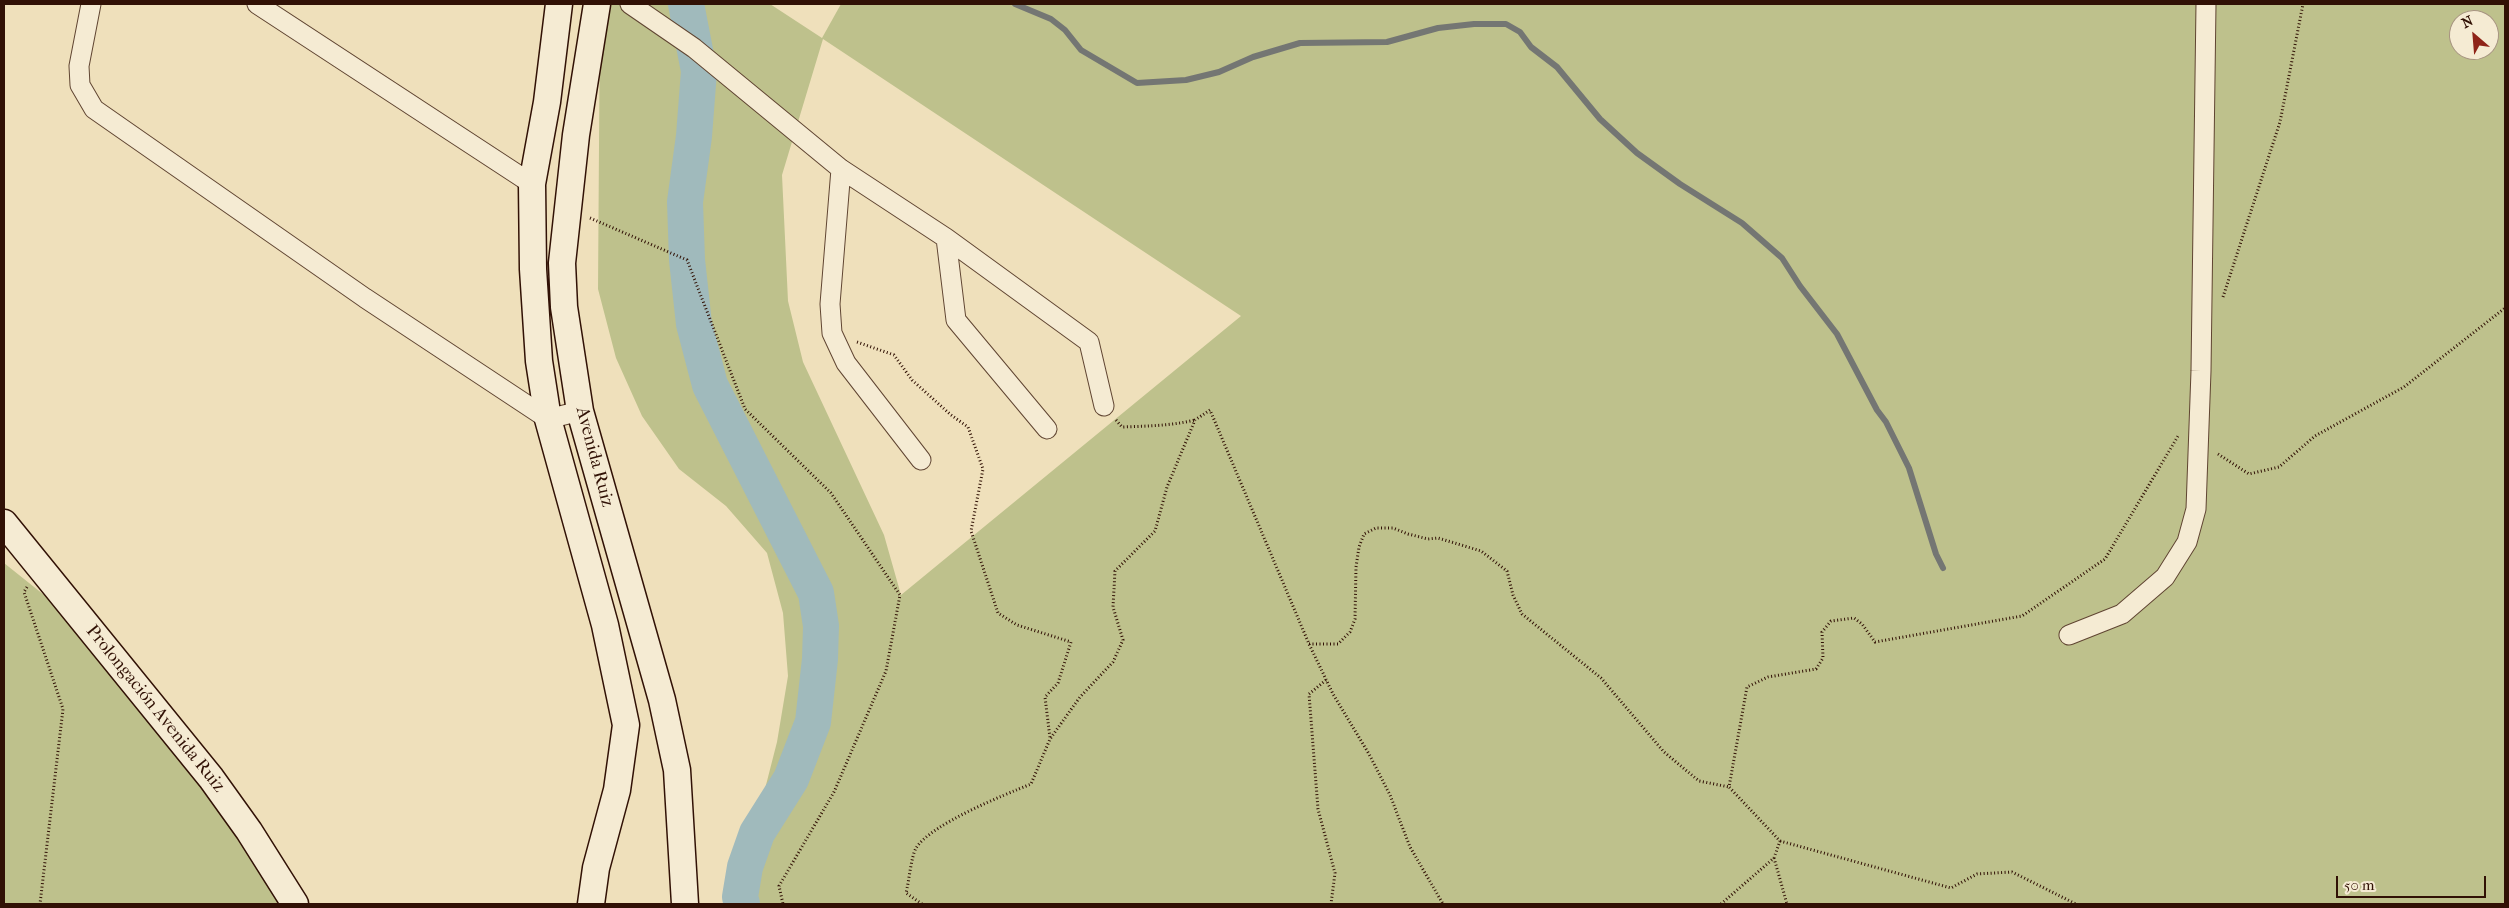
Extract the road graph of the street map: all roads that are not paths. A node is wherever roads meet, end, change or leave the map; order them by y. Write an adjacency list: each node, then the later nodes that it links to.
1 (91, 4): 12 (street)
2 (259, 4): 8 (street)
3 (559, 4): 8 (street, Avenida Ruiz)
4 (597, 4): 11 (street, Avenida Ruiz)
5 (630, 4): 7 (street)
6 (2206, 4): 16 (street)
7 (841, 169): 9 (street); 14 (street)
8 (532, 184): 12 (street, Avenida Ruiz)
9 (946, 238): 10 (street); 13 (street)
10 (1104, 406)
11 (580, 411): 12 (street); 19 (street, Avenida Ruiz)
12 (548, 419): 18 (street, Avenida Ruiz)
13 (1048, 429)
14 (921, 460)
15 (4, 523): 17 (street, Prolongación Avenida Ruiz)
16 (2069, 635)
17 (295, 904)
18 (591, 904)
19 (685, 904)

